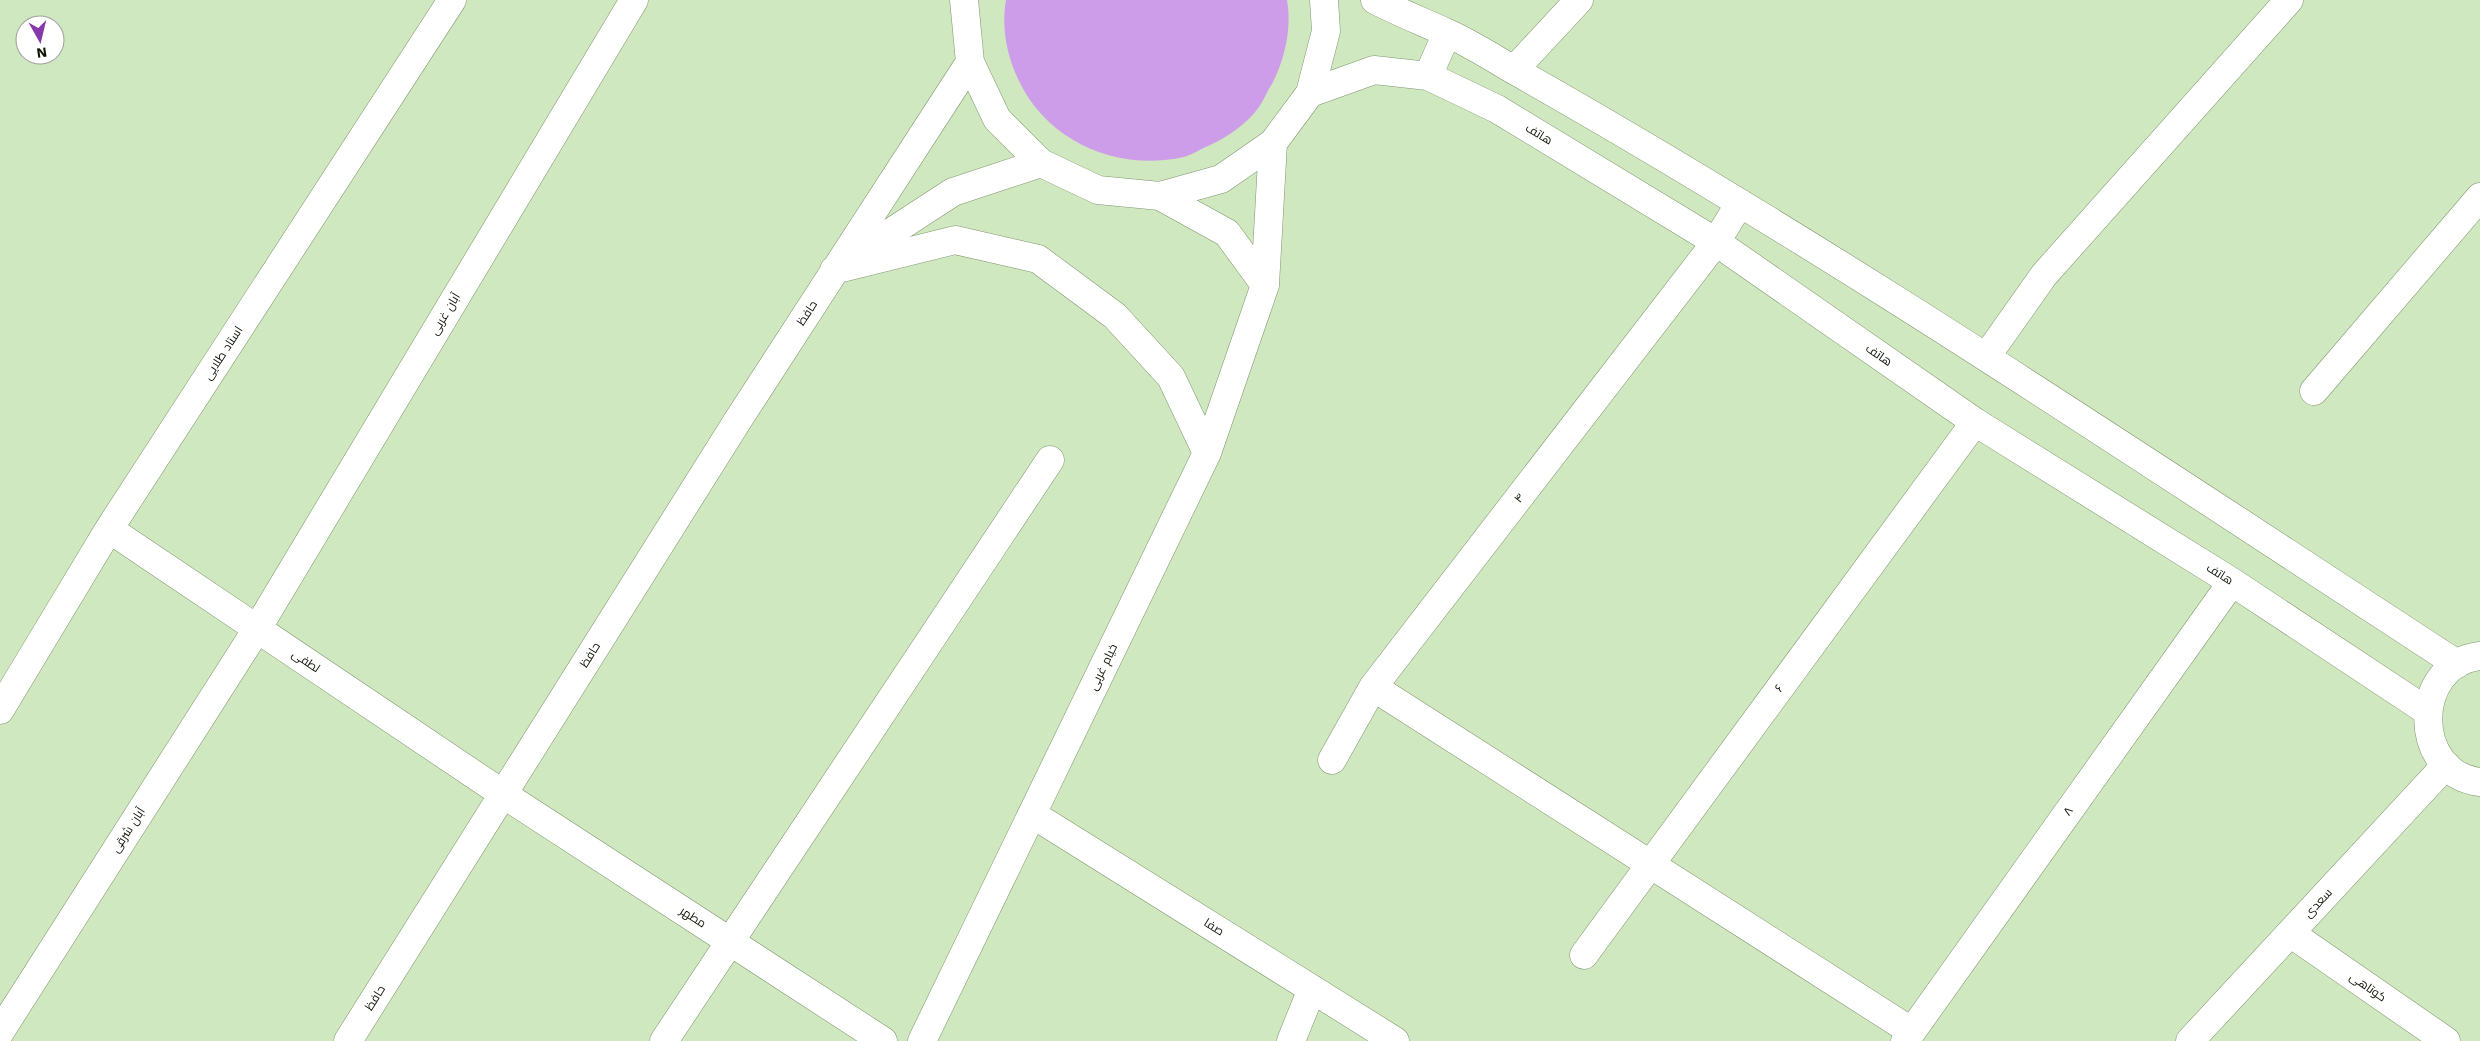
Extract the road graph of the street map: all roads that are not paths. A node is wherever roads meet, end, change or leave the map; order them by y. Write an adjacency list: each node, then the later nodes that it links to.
1 (452, 0): 26 (street, استاد طلایی)
2 (634, 0): 28 (street, آبان غربی)
3 (964, 0): 9 (street)
4 (1324, 0): 12 (street)
5 (1375, 0): 8 (street)
6 (1580, 0): 10 (street)
7 (2289, 0): 21 (street)
8 (1447, 33): 10 (street); 11 (street)
9 (970, 62): 14 (street); 19 (street, حافظ)
10 (1514, 70): 17 (street)
11 (1428, 76): 12 (street, هاتف); 18 (street, هاتف)
12 (1310, 93): 13 (street)
13 (1273, 143): 15 (street); 20 (street, خیام غربی)
14 (1041, 163): 15 (street); 19 (street)
15 (1160, 196): 20 (street)
16 (2480, 197): 22 (street)
17 (1740, 202): 18 (street, ۴); 21 (street)
18 (1716, 242): 23 (street, هاتف); 30 (street, ۴)
19 (834, 270): 24 (street); 36 (street, حافظ)
20 (1265, 285): 24 (street, خیام غربی)
21 (1986, 357): 29 (street)
22 (2314, 391)
23 (1975, 422): 27 (street, هاتف); 38 (street, ۶)
24 (1207, 453): 37 (street, خیام غربی)
25 (1050, 460): 40 (street)
26 (109, 529): 28 (street, لطفی); 31 (street, استاد طلایی)
27 (2232, 582): 32 (street, هاتف); 44 (street, ۸)
28 (257, 629): 36 (street, لطفی); 43 (street, آبان شرقی)
29 (2468, 660): 32 (street)
30 (1373, 687): 33 (street, ۴); 38 (street)
31 (0, 710)
32 (2427, 711): 34 (street)
33 (1332, 760)
34 (2446, 765): 35 (street); 39 (street, سعدی)
35 (2480, 782)
36 (503, 794): 40 (street, مطهر); 45 (street, حافظ)
37 (1032, 814): 42 (street, صفا); 48 (street, خیام غربی)
38 (1650, 864): 41 (street, ۶); 44 (street)
39 (2290, 933): 51 (street, سعدی); 52 (street, کوتاهی)
40 (730, 941): 46 (street); 47 (street, مطهر)
41 (1584, 955)
42 (1312, 989): 49 (street); 50 (street, صفا)
43 (0, 1032)
44 (1908, 1036)
45 (348, 1041)
46 (664, 1041)
47 (883, 1041)
48 (922, 1041)
49 (1291, 1041)
50 (1395, 1041)
51 (2190, 1041)
52 (2446, 1041)

